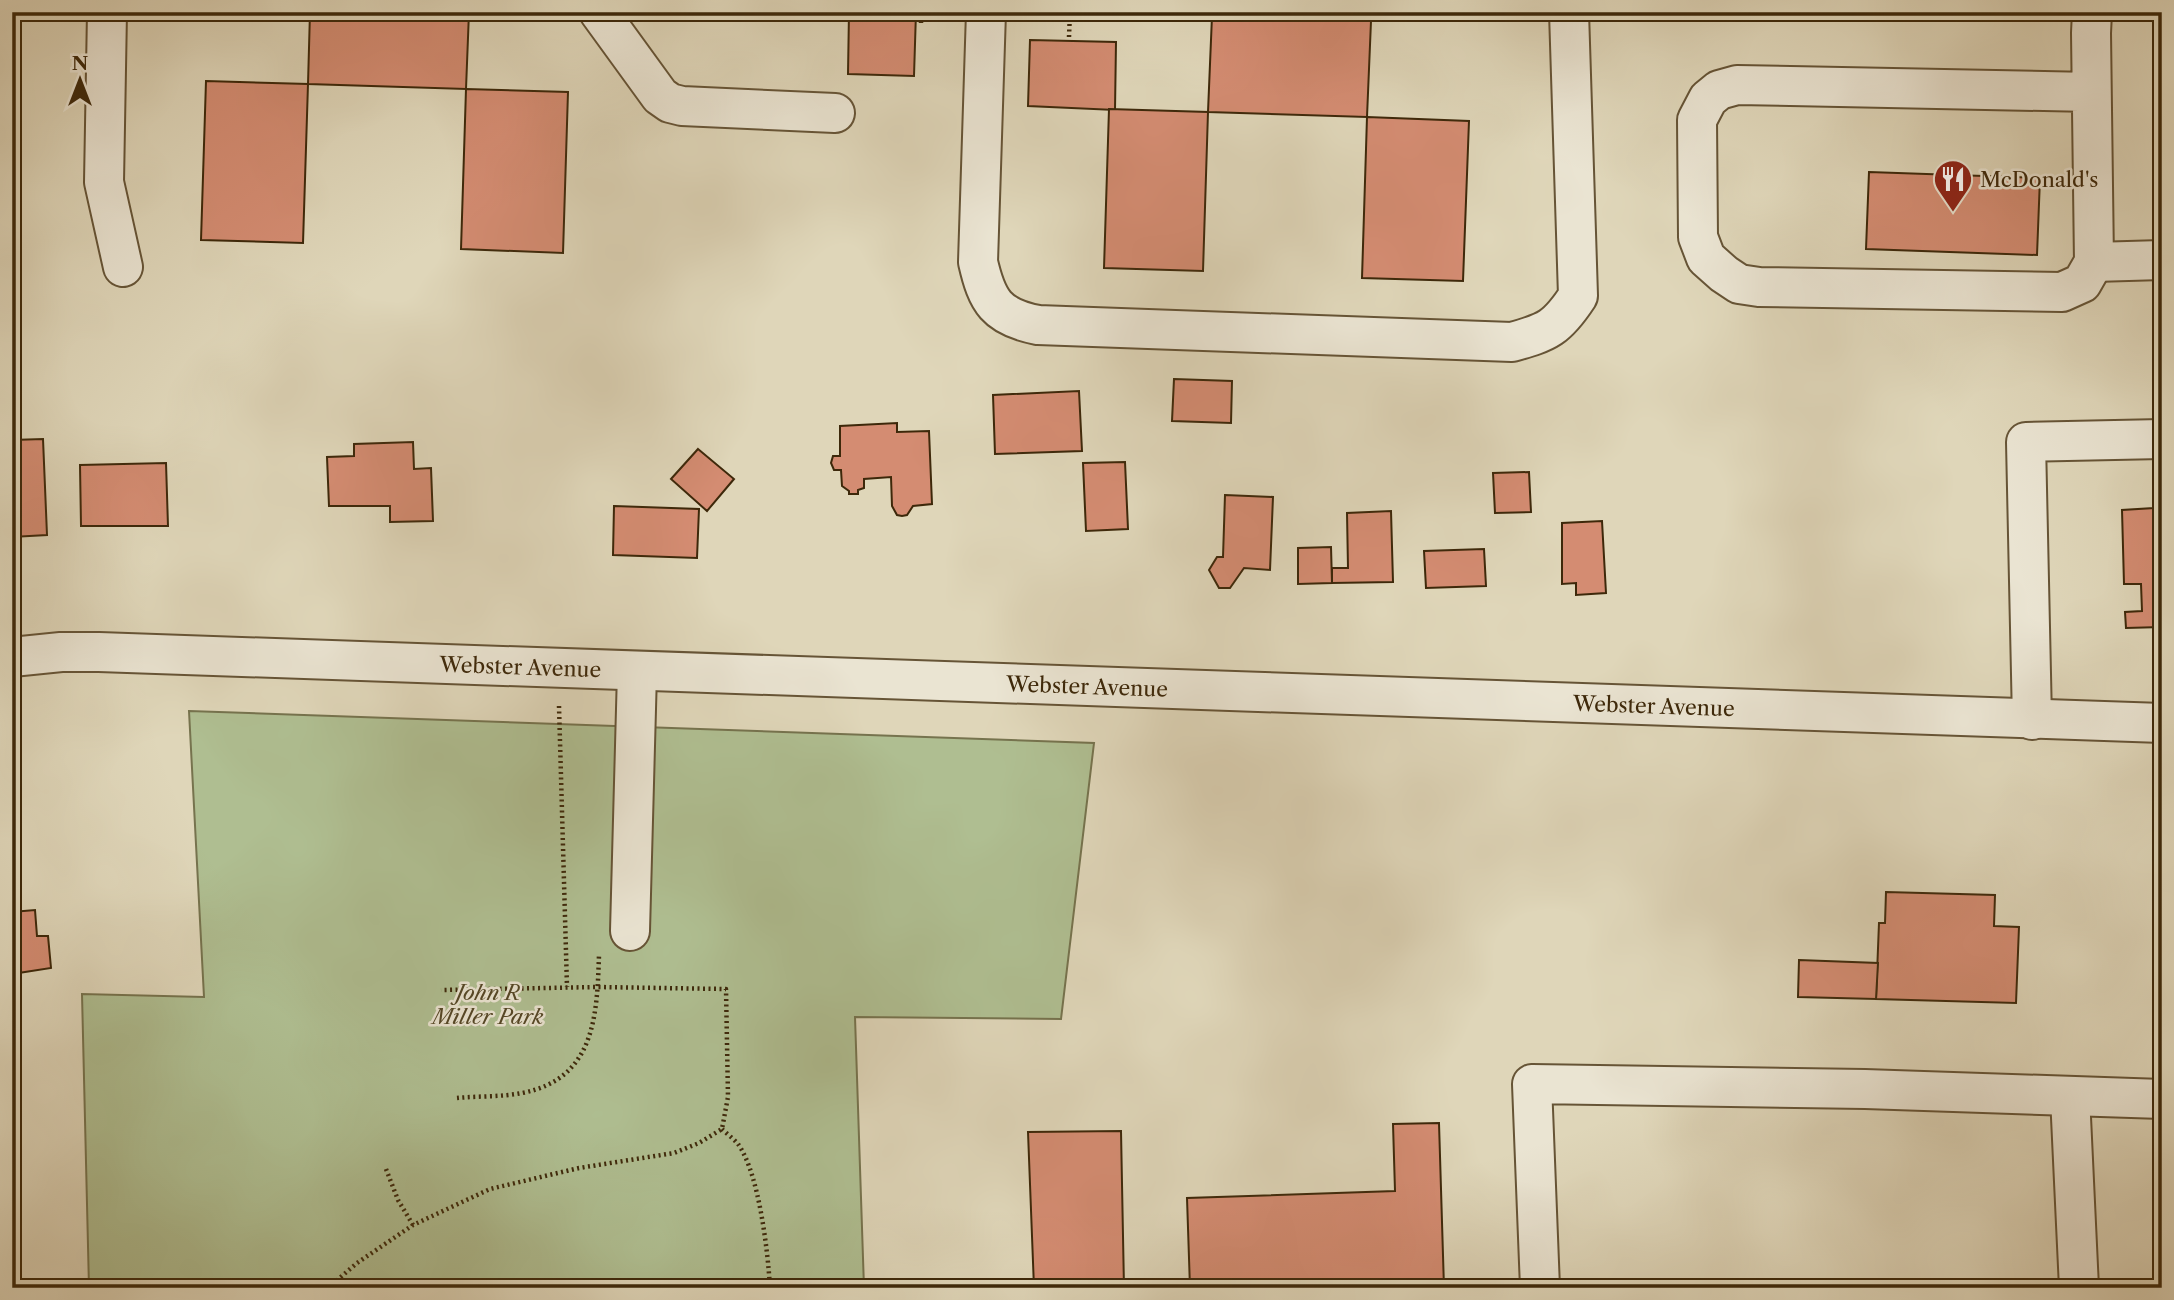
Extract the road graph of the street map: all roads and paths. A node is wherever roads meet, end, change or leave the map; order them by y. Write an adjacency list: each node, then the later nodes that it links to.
1 (107, 12): 14 (street)
2 (599, 12): 11 (street)
3 (921, 12): 8 (path)
4 (986, 12): 6 (street)
5 (1070, 12): 9 (path)
6 (1569, 12)
7 (2092, 12): 10 (street)
8 (920, 23)
9 (1069, 37)
10 (2091, 92): 13 (street); 13 (street)
11 (835, 113)
12 (2162, 260): 13 (street)
13 (2094, 262)
14 (123, 267)
15 (2162, 439): 19 (street)
16 (12, 657): 17 (street, Webster Avenue)
17 (637, 672): 19 (street, Webster Avenue); 21 (street)
18 (559, 705): 23 (path)
19 (2032, 720): 20 (street, Webster Avenue)
20 (2162, 723)
21 (615, 938): 22 (path)
22 (598, 987): 23 (path); 26 (path); 28 (path)
23 (567, 988): 24 (path)
24 (441, 990)
25 (2070, 1096): 27 (street); 33 (street); 34 (street)
26 (457, 1098)
27 (2162, 1099)
28 (722, 1129): 30 (path); 32 (path)
29 (386, 1169): 30 (path)
30 (413, 1225): 31 (path)
31 (328, 1288)
32 (770, 1288)
33 (1540, 1288)
34 (2079, 1288)

